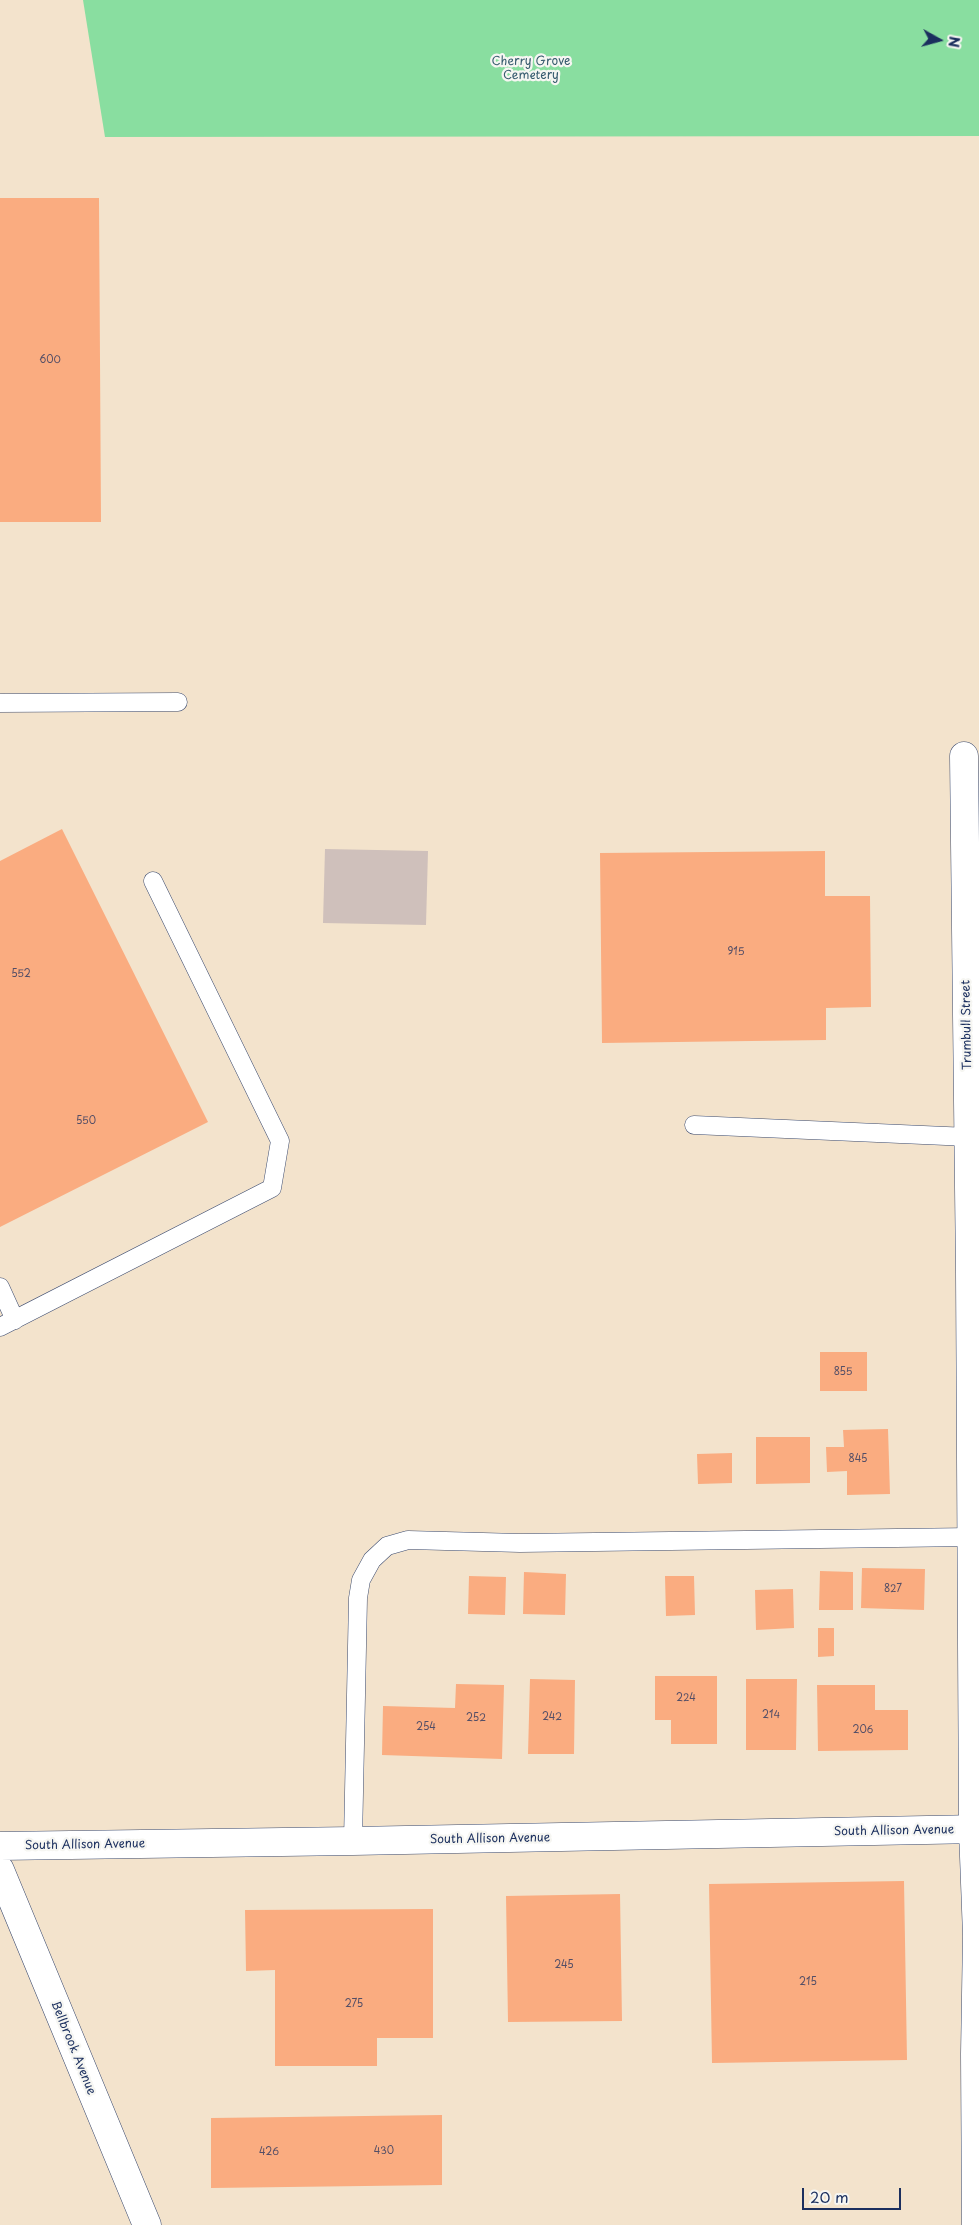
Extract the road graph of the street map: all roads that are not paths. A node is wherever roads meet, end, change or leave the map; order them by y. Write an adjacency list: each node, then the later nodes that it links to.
1 (178, 702): 2 (lane)
2 (0, 703)
3 (964, 756): 6 (street, Trumbull Street)
4 (153, 881): 8 (lane)
5 (694, 1125): 6 (lane)
6 (968, 1137): 9 (street, Trumbull Street)
7 (0, 1287): 8 (lane)
8 (7, 1323)
9 (974, 1527): 10 (street, Trumbull Street); 11 (lane)
10 (976, 1830): 11 (street, South Allison Avenue); 14 (street, Trumbull Street)
11 (353, 1841): 12 (street, South Allison Avenue)
12 (0, 1846)
13 (0, 1870): 15 (street, Bellbrook Avenue)
14 (977, 2184): 16 (street, Trumbull Street)
15 (147, 2225)
16 (976, 2225)

